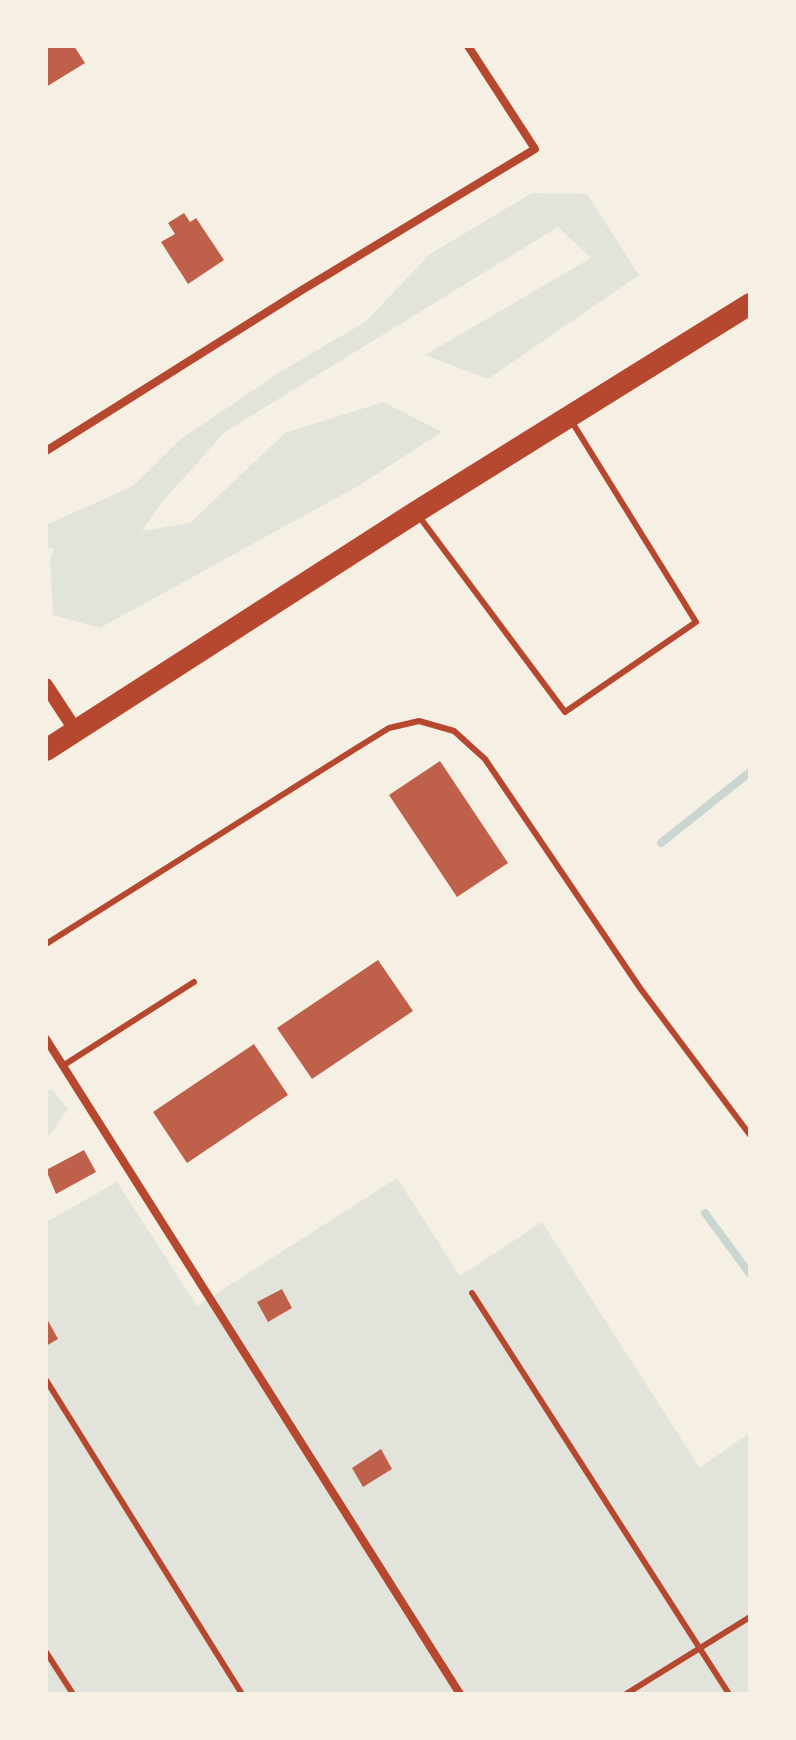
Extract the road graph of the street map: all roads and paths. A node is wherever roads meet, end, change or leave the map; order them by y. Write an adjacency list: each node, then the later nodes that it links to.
1 (468, 46): 4 (street)
2 (750, 304): 3 (highway)
3 (569, 416): 5 (highway); 5 (lane)
4 (46, 451)
5 (416, 512): 7 (highway)
6 (46, 685): 7 (street)
7 (76, 731): 8 (highway)
8 (46, 750)
9 (46, 944): 13 (lane)
10 (194, 982): 12 (lane)
11 (46, 1039): 12 (street)
12 (64, 1065): 21 (street)
13 (750, 1135)
14 (472, 1293): 17 (lane)
15 (46, 1380): 20 (lane)
16 (750, 1617): 17 (lane)
17 (700, 1650): 22 (lane); 23 (lane)
18 (46, 1652): 19 (lane)
19 (73, 1694)
20 (242, 1694)
21 (460, 1694)
22 (626, 1694)
23 (729, 1694)

